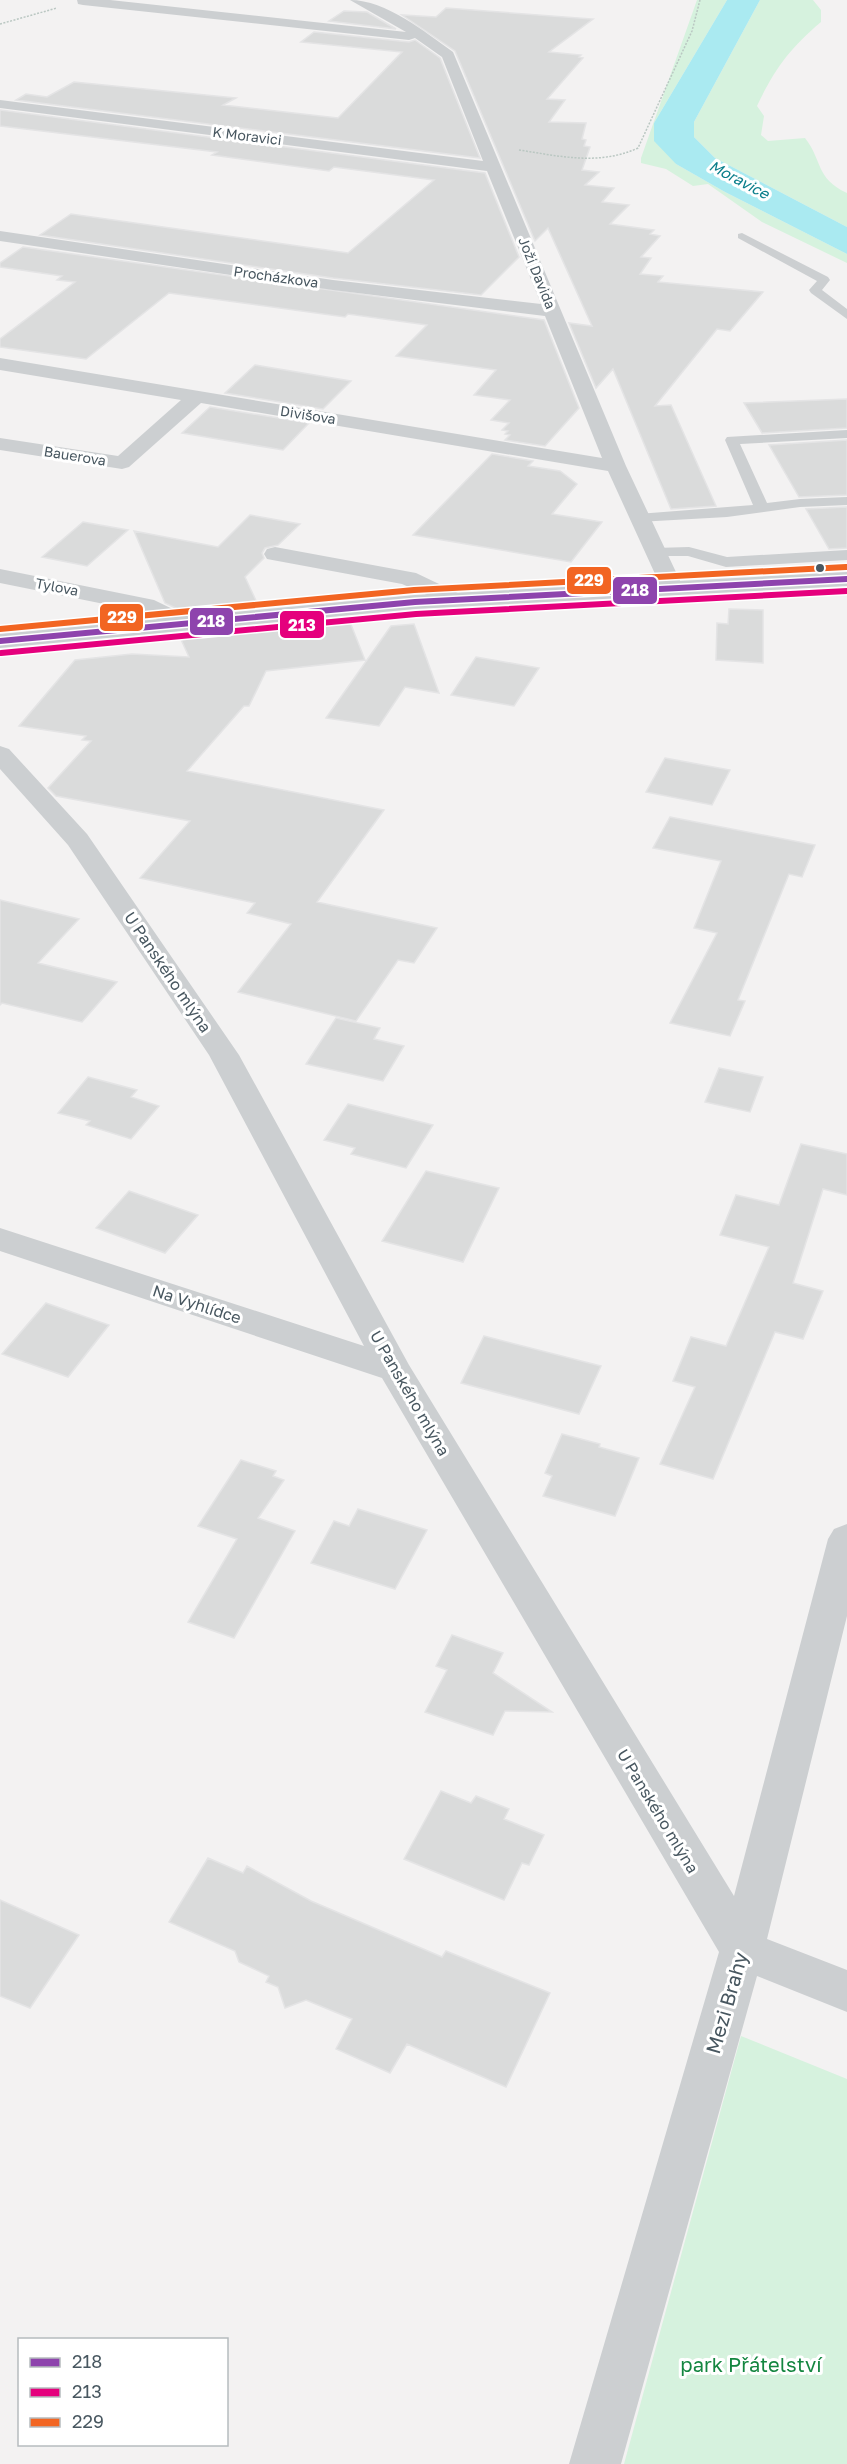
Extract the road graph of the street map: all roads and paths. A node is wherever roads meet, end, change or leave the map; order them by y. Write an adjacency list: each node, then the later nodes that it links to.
1 (84, 0): 4 (path); 5 (street)
2 (357, 0): 5 (street, Joži Davida)
3 (700, 0): 7 (path)
4 (0, 24)
5 (423, 37): 7 (street, Joži Davida)
6 (0, 104): 8 (street, K Moravici)
7 (485, 147): 8 (street, Joži Davida)
8 (494, 167): 11 (street, Joži Davida)
9 (0, 236): 11 (street, Procházkova)
10 (742, 236): 12 (lane)
11 (553, 311): 17 (street, Joži Davida)
12 (847, 315)
13 (0, 364): 14 (street, Divišova)
14 (196, 397): 16 (street, Bauerova); 17 (street, Divišova)
15 (847, 434): 19 (lane)
16 (0, 444)
17 (616, 466): 20 (street, Joži Davida)
18 (847, 501): 19 (lane)
19 (762, 508): 20 (lane)
20 (638, 518): 21 (street, Joži Davida)
21 (655, 552): 23 (lane); 26 (street, Joži Davida)
22 (275, 554): 27 (street)
23 (847, 555)
24 (0, 576): 28 (street, Tylova)
25 (847, 579): 26 (main road)
26 (672, 587): 27 (main road)
27 (452, 599): 28 (main road)
28 (181, 622): 29 (main road)
29 (0, 641)
30 (0, 754): 32 (street, U Panského mlýna)
31 (0, 1239): 32 (street, Na Vyhlídce)
32 (394, 1369): 34 (street, U Panského mlýna)
33 (847, 1539): 34 (street, Mezi Brahy)
34 (742, 1950): 35 (street); 36 (street, Mezi Brahy)
35 (847, 1992)
36 (595, 2464)

